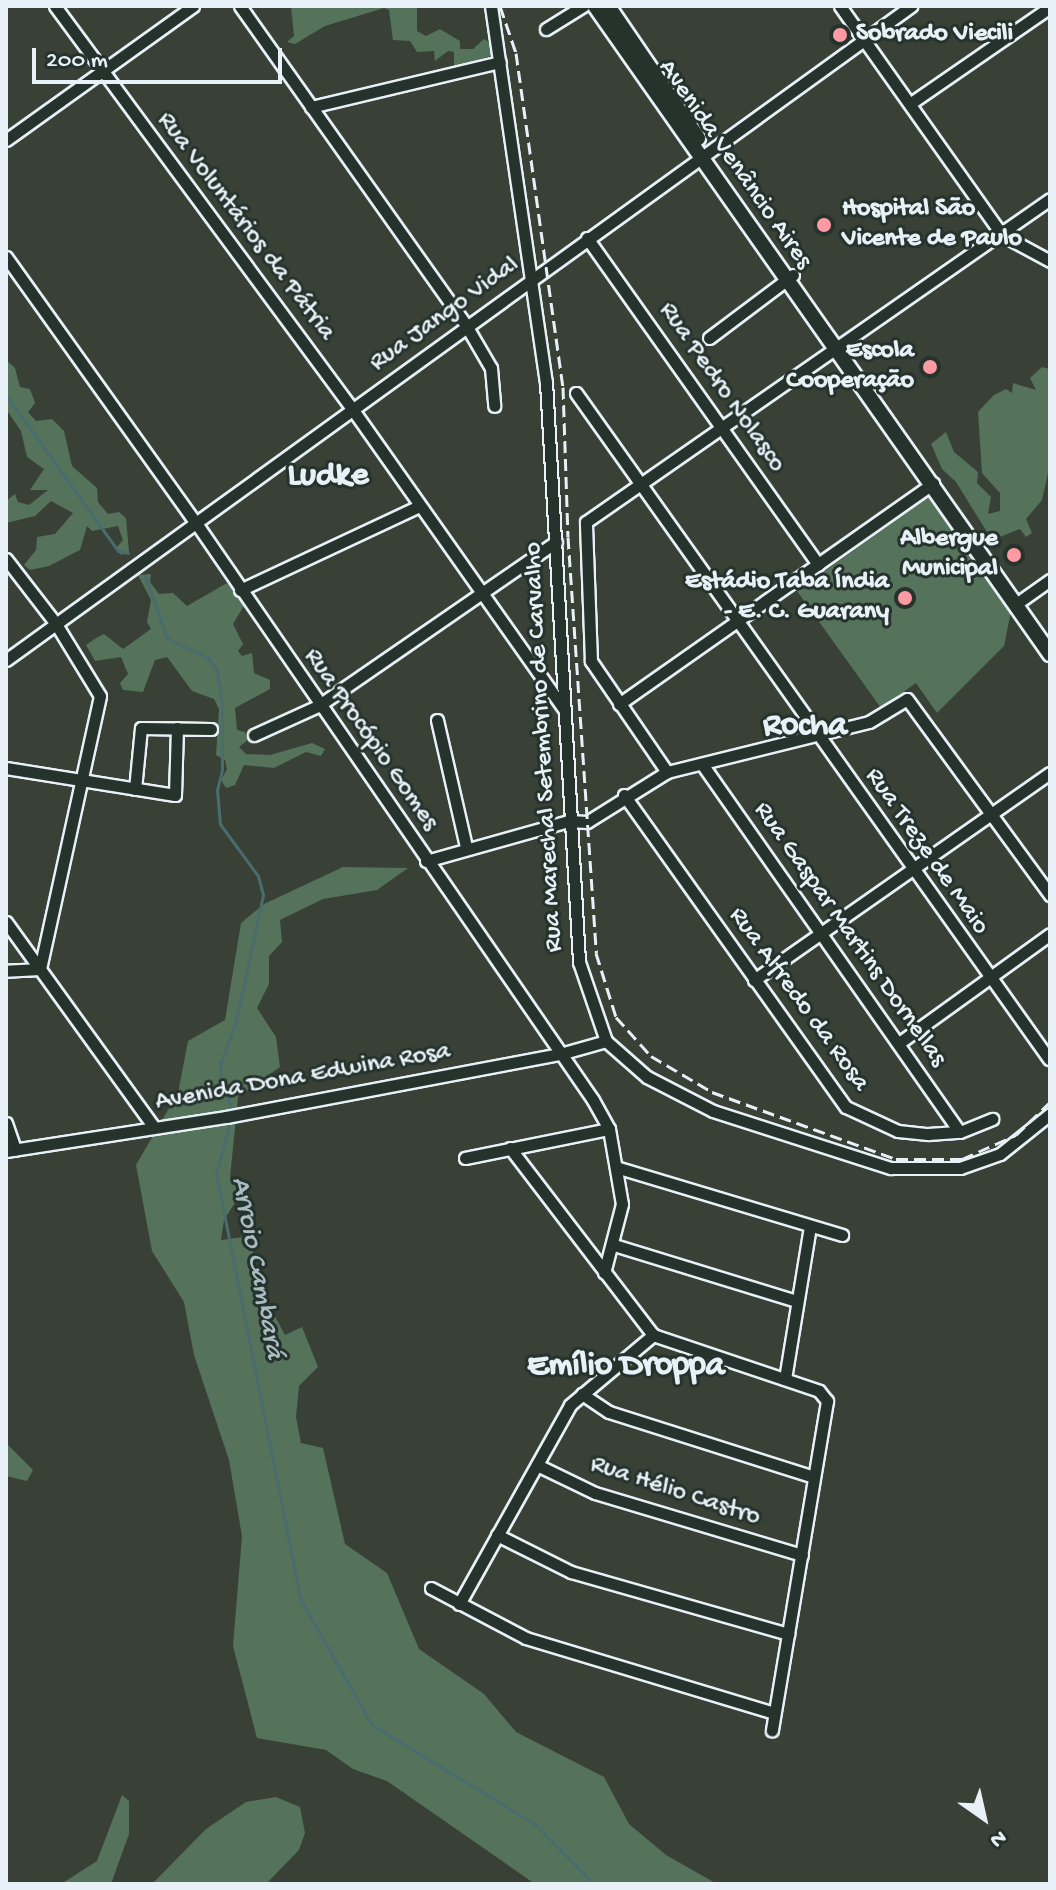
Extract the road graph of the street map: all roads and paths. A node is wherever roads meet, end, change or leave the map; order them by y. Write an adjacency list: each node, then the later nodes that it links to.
1 (55, 6): 14 (street, Rua Voluntários da Pátria)
2 (193, 6): 14 (street)
3 (240, 6): 17 (street)
4 (491, 6): 13 (street, Rua Marechal Setembrino de Carvalho)
5 (583, 6): 11 (street)
6 (595, 6): 15 (main road, Avenida Venâncio Aires)
7 (608, 6): 15 (main road, Avenida Venâncio Aires)
8 (840, 6): 12 (street)
9 (911, 6): 12 (street, Rua Jango Vidal)
10 (1050, 7): 16 (street)
11 (546, 29)
12 (865, 40): 16 (street); 19 (street, Rua Jango Vidal)
13 (500, 62): 17 (street); 25 (street, Rua Marechal Setembrino de Carvalho)
14 (103, 72): 18 (street); 32 (street, Rua Voluntários da Pátria)
15 (656, 84): 19 (main road, Avenida Venâncio Aires)
16 (911, 103): 21 (street)
17 (311, 107): 27 (street)
18 (6, 140)
19 (703, 153): 22 (street, Rua Jango Vidal); 26 (main road, Avenida Venâncio Aires)
20 (1050, 199): 21 (street)
21 (1002, 235): 24 (street); 29 (street)
22 (587, 238): 25 (street, Rua Jango Vidal); 33 (street, Rua Pedro Nolasco)
23 (6, 257): 37 (street, Rua Procópio Gomes)
24 (1050, 261)
25 (534, 278): 27 (street, Rua Jango Vidal); 38 (street, Rua Marechal Setembrino de Carvalho)
26 (790, 278): 28 (street); 29 (main road, Avenida Venâncio Aires)
27 (467, 327): 31 (street); 32 (street, Rua Jango Vidal)
28 (709, 338)
29 (836, 349): 33 (street); 34 (main road, Avenida Venâncio Aires)
30 (576, 393): 35 (street, Rua Treze de Maio)
31 (494, 406)
32 (353, 410): 36 (street, Rua Voluntários da Pátria); 37 (street, Rua Jango Vidal)
33 (722, 427): 35 (street); 40 (street, Rua Pedro Nolasco)
34 (933, 483): 40 (street); 44 (main road, Avenida Venâncio Aires)
35 (639, 484): 45 (street, Rua Treze de Maio); 49 (street)
36 (419, 506): 42 (street); 43 (street, Rua Voluntários da Pátria)
37 (196, 523): 42 (street, Rua Procópio Gomes); 46 (street, Rua Jango Vidal)
38 (556, 542): 43 (street); 51 (street, Rua Marechal Setembrino de Carvalho)
39 (6, 559): 46 (street)
40 (818, 564): 45 (street)
41 (1050, 580): 44 (street)
42 (240, 590): 50 (street, Rua Procópio Gomes)
43 (482, 592): 50 (street); 51 (street, Rua Voluntários da Pátria)
44 (1016, 604): 47 (main road, Avenida Venâncio Aires)
45 (736, 622): 49 (street); 55 (street, Rua Treze de Maio)
46 (56, 624): 48 (street, Rua Jango Vidal); 61 (street)
47 (1050, 654)
48 (6, 660)
49 (619, 704): 59 (street)
50 (318, 706): 56 (street); 69 (street, Rua Procópio Gomes)
51 (564, 709): 65 (street, Rua Marechal Setembrino de Carvalho)
52 (437, 720): 68 (street)
53 (177, 728): 54 (street); 62 (street); 62 (street)
54 (211, 729)
55 (816, 734): 57 (street); 64 (street); 70 (street, Rua Treze de Maio)
56 (254, 735)
57 (702, 764): 59 (street); 74 (street, Rua Gaspar Martins Dornellas)
58 (6, 768): 61 (street)
59 (667, 772): 63 (street)
60 (1050, 773): 64 (street)
61 (86, 780): 62 (street); 75 (street)
62 (135, 789)
63 (624, 795): 66 (street); 78 (street, Rua Alfredo da Rosa)
64 (993, 813): 70 (street); 71 (street)
65 (568, 821): 66 (street); 67 (street, Rua Marechal Setembrino de Carvalho); 68 (street)
66 (587, 822): 67 (street)
67 (569, 842): 79 (street, Rua Marechal Setembrino de Carvalho)
68 (466, 847): 69 (street)
69 (426, 861): 81 (street, Rua Procópio Gomes)
70 (912, 871): 74 (street); 77 (street, Rua Treze de Maio)
71 (1050, 895)
72 (6, 922): 75 (street)
73 (1050, 934): 77 (street)
74 (821, 936): 78 (street); 80 (street, Rua Gaspar Martins Dornellas)
75 (40, 969): 76 (street); 86 (street)
76 (6, 971)
77 (988, 977): 80 (street); 82 (street, Rua Treze de Maio)
78 (754, 980): 88 (street, Rua Alfredo da Rosa)
79 (606, 1041): 81 (street, Avenida Dona Edwina Rosa); 83 (street, Rua Marechal Setembrino de Carvalho)
80 (899, 1043): 88 (street, Rua Gaspar Martins Dornellas)
81 (560, 1054): 86 (street, Avenida Dona Edwina Rosa); 87 (street, Rua Procópio Gomes)
82 (1049, 1059)
83 (1050, 1114)
84 (992, 1119): 88 (street, Rua Alfredo da Rosa)
85 (6, 1123): 90 (street)
86 (154, 1127): 90 (street, Avenida Dona Edwina Rosa)
87 (609, 1129): 89 (street); 92 (street, Rua Procópio Gomes)
88 (960, 1132)
89 (510, 1148): 91 (street); 96 (street)
90 (10, 1150)
91 (465, 1158)
92 (619, 1168): 93 (street); 95 (street, Rua Procópio Gomes)
93 (810, 1227): 94 (street); 97 (street)
94 (842, 1235)
95 (614, 1245): 96 (street, Rua Procópio Gomes); 97 (street)
96 (604, 1273): 98 (street)
97 (796, 1301): 99 (street)
98 (653, 1335): 99 (street); 100 (street)
99 (785, 1379): 102 (street)
100 (582, 1394): 101 (street); 102 (street)
101 (537, 1465): 103 (street); 104 (street, Rua Hélio Castro)
102 (814, 1477): 104 (street)
103 (497, 1535): 106 (street); 107 (street)
104 (802, 1555): 107 (street)
105 (431, 1588): 106 (street)
106 (459, 1604): 108 (street)
107 (788, 1634): 108 (street)
108 (774, 1713): 109 (street)
109 (772, 1730)

